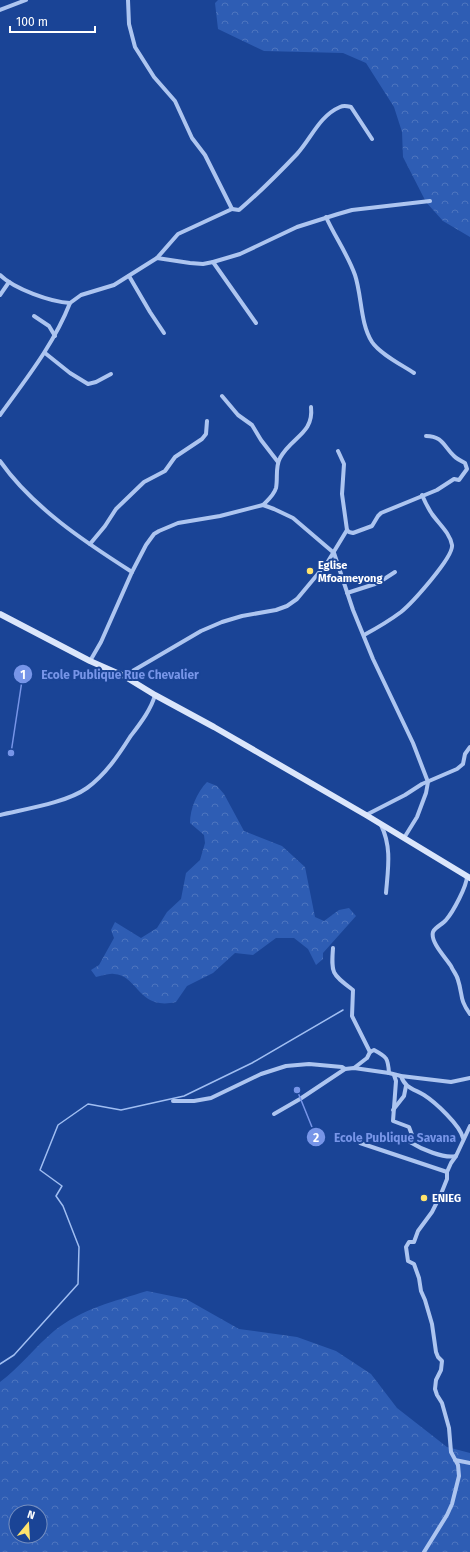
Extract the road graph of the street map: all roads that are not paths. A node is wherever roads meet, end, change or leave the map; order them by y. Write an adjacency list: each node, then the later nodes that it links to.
1 (26, 0): 3 (street)
2 (128, 0): 6 (street)
3 (0, 10)
4 (372, 139): 6 (street)
5 (430, 201): 7 (street)
6 (232, 209): 8 (street)
7 (326, 217): 9 (street); 20 (street)
8 (157, 258): 9 (street); 11 (street)
9 (213, 262): 16 (street)
10 (0, 275): 12 (street)
11 (129, 276): 14 (street); 17 (street)
12 (9, 282): 13 (street); 14 (street)
13 (0, 295)
14 (70, 303): 18 (street)
15 (34, 316): 18 (street)
16 (256, 323)
17 (164, 333)
18 (55, 336): 19 (street)
19 (44, 353): 21 (street); 24 (street)
20 (414, 373)
21 (111, 374)
22 (222, 396): 29 (street)
23 (311, 407): 29 (street)
24 (0, 415)
25 (207, 421): 33 (street)
26 (426, 436): 30 (street)
27 (338, 450): 32 (street)
28 (0, 461): 33 (street)
29 (278, 462): 31 (street)
30 (422, 495): 32 (street); 39 (street)
31 (263, 505): 34 (street); 35 (street)
32 (347, 530): 34 (street)
33 (90, 544): 35 (street)
34 (334, 553): 37 (street); 41 (street)
35 (132, 572): 40 (street)
36 (395, 572): 37 (street)
37 (347, 593): 39 (street)
38 (0, 614): 40 (main road)
39 (364, 635): 44 (street)
40 (90, 661): 41 (main road)
41 (124, 676): 42 (main road)
42 (155, 695): 45 (street); 46 (main road)
43 (470, 747): 44 (street)
44 (428, 782): 46 (street); 48 (street)
45 (0, 815)
46 (366, 815): 47 (main road)
47 (380, 823): 48 (main road); 50 (street)
48 (404, 838): 49 (main road)
49 (468, 877): 52 (street)
50 (386, 893)
51 (333, 948): 53 (street)
52 (470, 1014)
53 (370, 1052): 54 (street); 56 (street)
54 (354, 1068): 55 (street); 56 (street)
55 (345, 1069): 60 (street); 62 (street)
56 (391, 1074): 57 (street); 61 (street)
57 (401, 1076): 58 (street); 59 (street)
58 (470, 1078)
59 (406, 1086): 61 (street); 65 (street)
60 (173, 1101)
61 (393, 1110): 67 (street)
62 (274, 1114)
63 (470, 1126): 64 (street)
64 (468, 1133): 65 (street)
65 (463, 1138): 67 (street)
66 (360, 1143): 68 (street)
67 (456, 1156): 68 (street)
68 (447, 1172): 69 (street)
69 (455, 1460): 70 (street); 71 (street)
70 (470, 1463)
71 (424, 1552)

